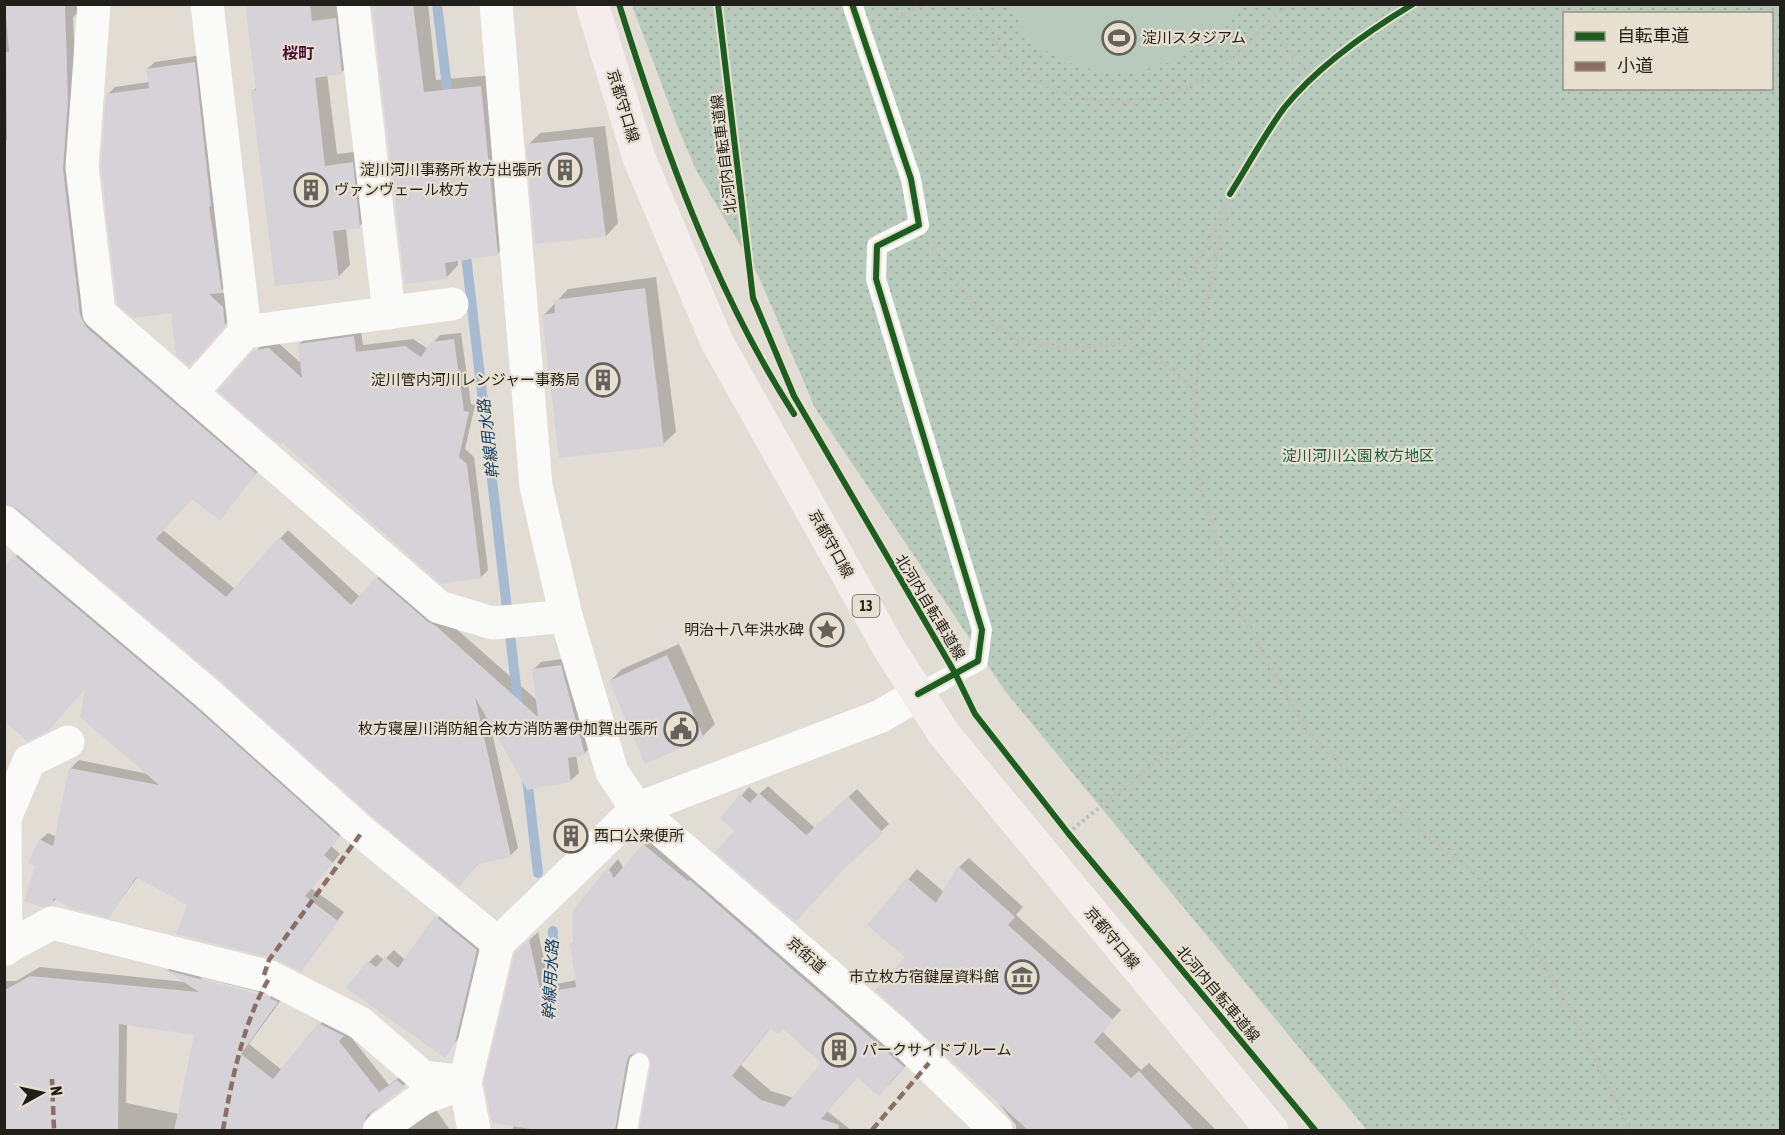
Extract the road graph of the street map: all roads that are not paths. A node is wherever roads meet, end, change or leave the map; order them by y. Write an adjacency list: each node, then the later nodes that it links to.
1 (94, 4): 10 (street)
2 (207, 4): 9 (street)
3 (353, 4): 8 (street)
4 (496, 4): 12 (street, 京街道)
5 (592, 4): 13 (main road, 京都守口線 / 13)
6 (852, 4): 13 (lane)
7 (452, 304): 8 (street)
8 (389, 313): 9 (street)
9 (245, 332): 10 (street)
10 (191, 393): 12 (street)
11 (4, 522): 16 (street)
12 (566, 616): 15 (street, 京街道)
13 (918, 694): 15 (street); 24 (main road, 京都守口線 / 13)
14 (68, 742): 17 (street)
15 (637, 809): 16 (street); 23 (street, 京街道)
16 (498, 944): 19 (street)
17 (5, 949): 19 (street)
18 (639, 1063): 22 (lane)
19 (465, 1082): 20 (street); 21 (street)
20 (379, 1131)
21 (474, 1131)
22 (627, 1131)
23 (996, 1131)
24 (1272, 1131)

